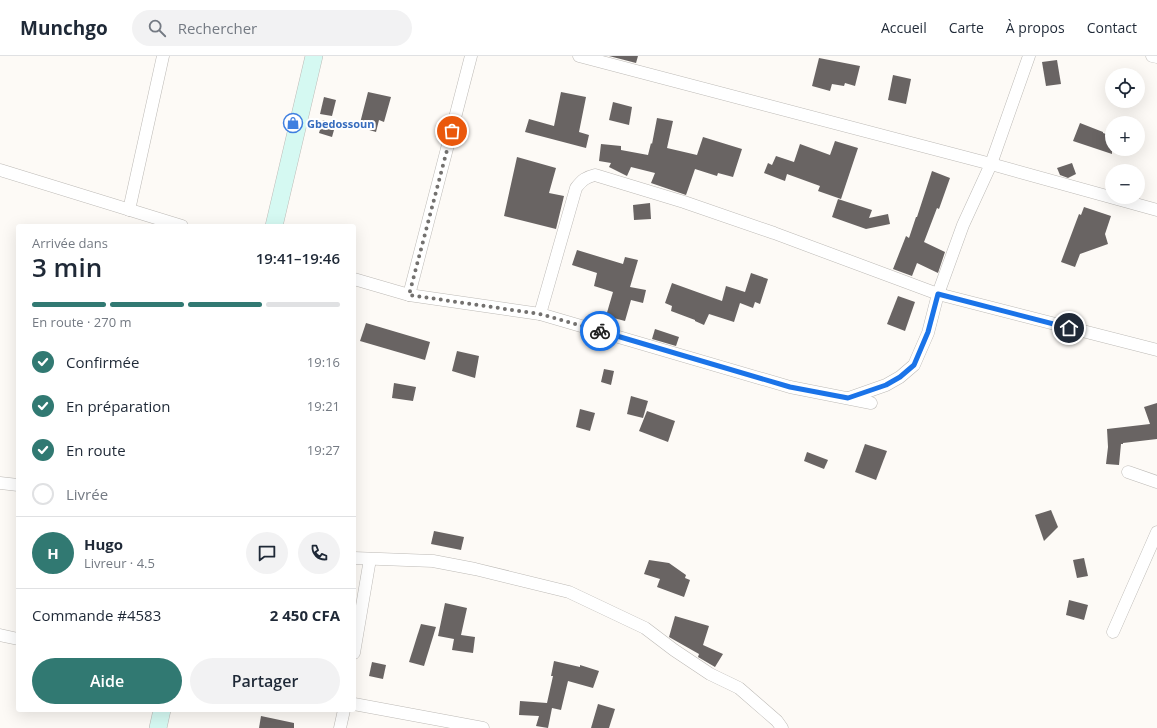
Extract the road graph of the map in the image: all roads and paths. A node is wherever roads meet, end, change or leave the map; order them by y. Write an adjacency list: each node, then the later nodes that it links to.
1 (163, 56): 10 (street)
2 (314, 56): 13 (street)
3 (471, 56): 16 (street)
4 (579, 56): 8 (street)
5 (1030, 56): 8 (street)
6 (1152, 56): 7 (street)
7 (1157, 57)
8 (991, 164): 11 (street); 15 (street)
9 (0, 170): 10 (street)
10 (129, 210): 12 (street)
11 (1157, 210)
12 (175, 224)
13 (274, 224)
14 (356, 280): 16 (street)
15 (938, 294): 17 (street); 18 (street); 19 (street)
16 (409, 295): 17 (street)
17 (540, 314): 19 (street)
18 (1157, 350)
19 (848, 398): 20 (street)
20 (871, 403)
21 (1128, 472): 22 (street)
22 (1157, 482)
23 (0, 483): 24 (street)
24 (16, 485)
25 (1157, 532): 28 (street)
26 (356, 558): 27 (street)
27 (370, 559): 31 (street); 38 (street)
28 (1113, 632)
29 (0, 636): 30 (street)
30 (16, 639)
31 (356, 641)
32 (356, 704): 37 (street)
33 (162, 712): 35 (street)
34 (344, 712): 36 (street)
35 (158, 728)
36 (340, 728)
37 (482, 728)
38 (782, 728)

